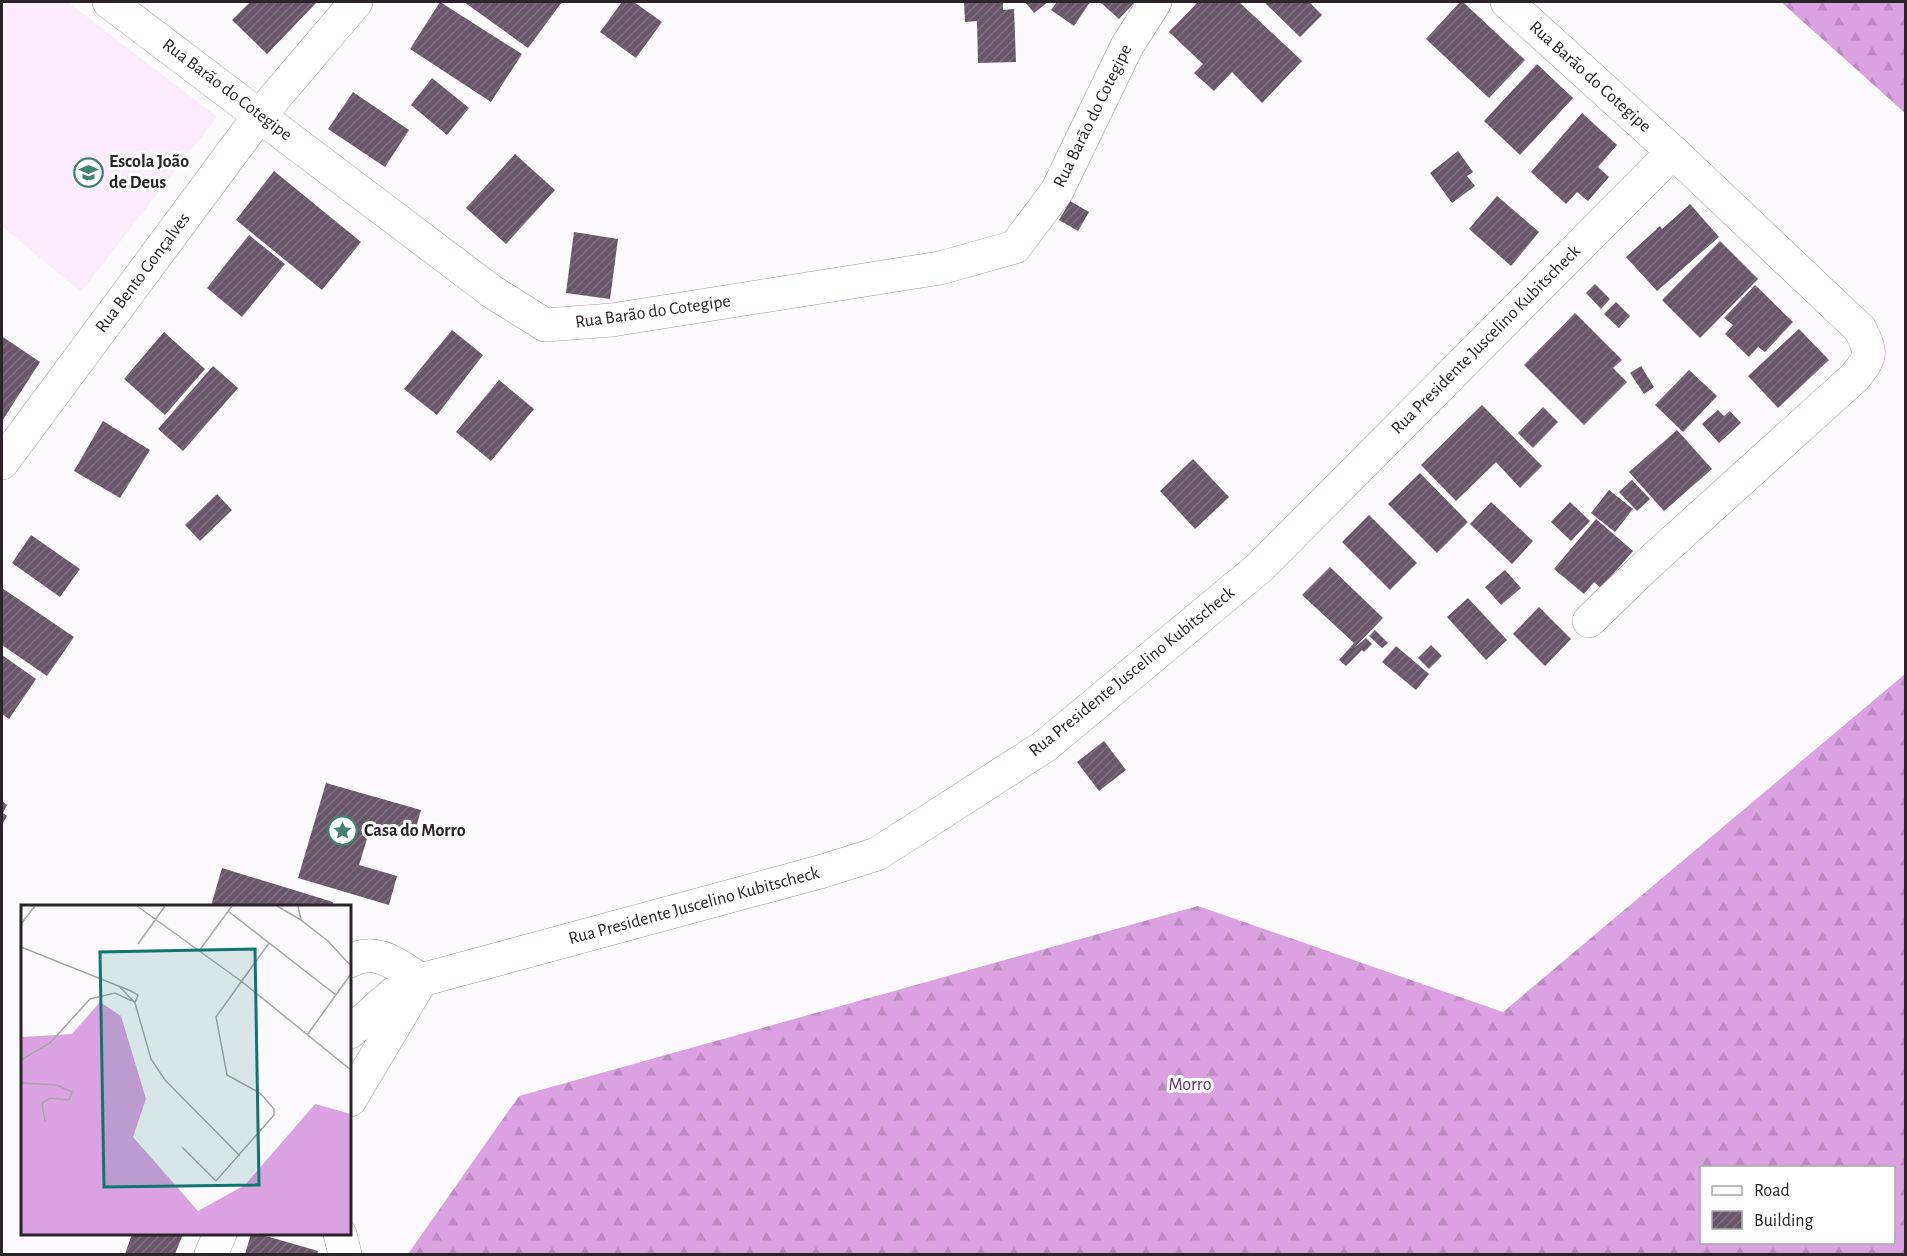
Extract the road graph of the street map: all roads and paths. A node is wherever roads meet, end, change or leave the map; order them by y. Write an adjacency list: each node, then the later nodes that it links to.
1 (109, 2): 5 (street, Rua Barão do Cotegipe)
2 (356, 2): 5 (street, Rua Bento Gonçalves)
3 (1155, 2): 5 (street, Rua Barão do Cotegipe)
4 (1507, 2): 6 (street, Rua Barão do Cotegipe)
5 (260, 115): 7 (street, Rua Bento Gonçalves)
6 (1673, 152): 8 (street, Rua Barão do Cotegipe); 10 (street, Rua Presidente Juscelino Kubitscheck)
7 (3, 457)
8 (1589, 621)
9 (351, 961): 10 (street)
10 (421, 980): 11 (street, Rua Presidente Juscelino Kubitscheck); 12 (street)
11 (351, 1031)
12 (351, 1098)
13 (219, 1235): 15 (street)
14 (340, 1235): 16 (street)
15 (211, 1254)
16 (345, 1254)

